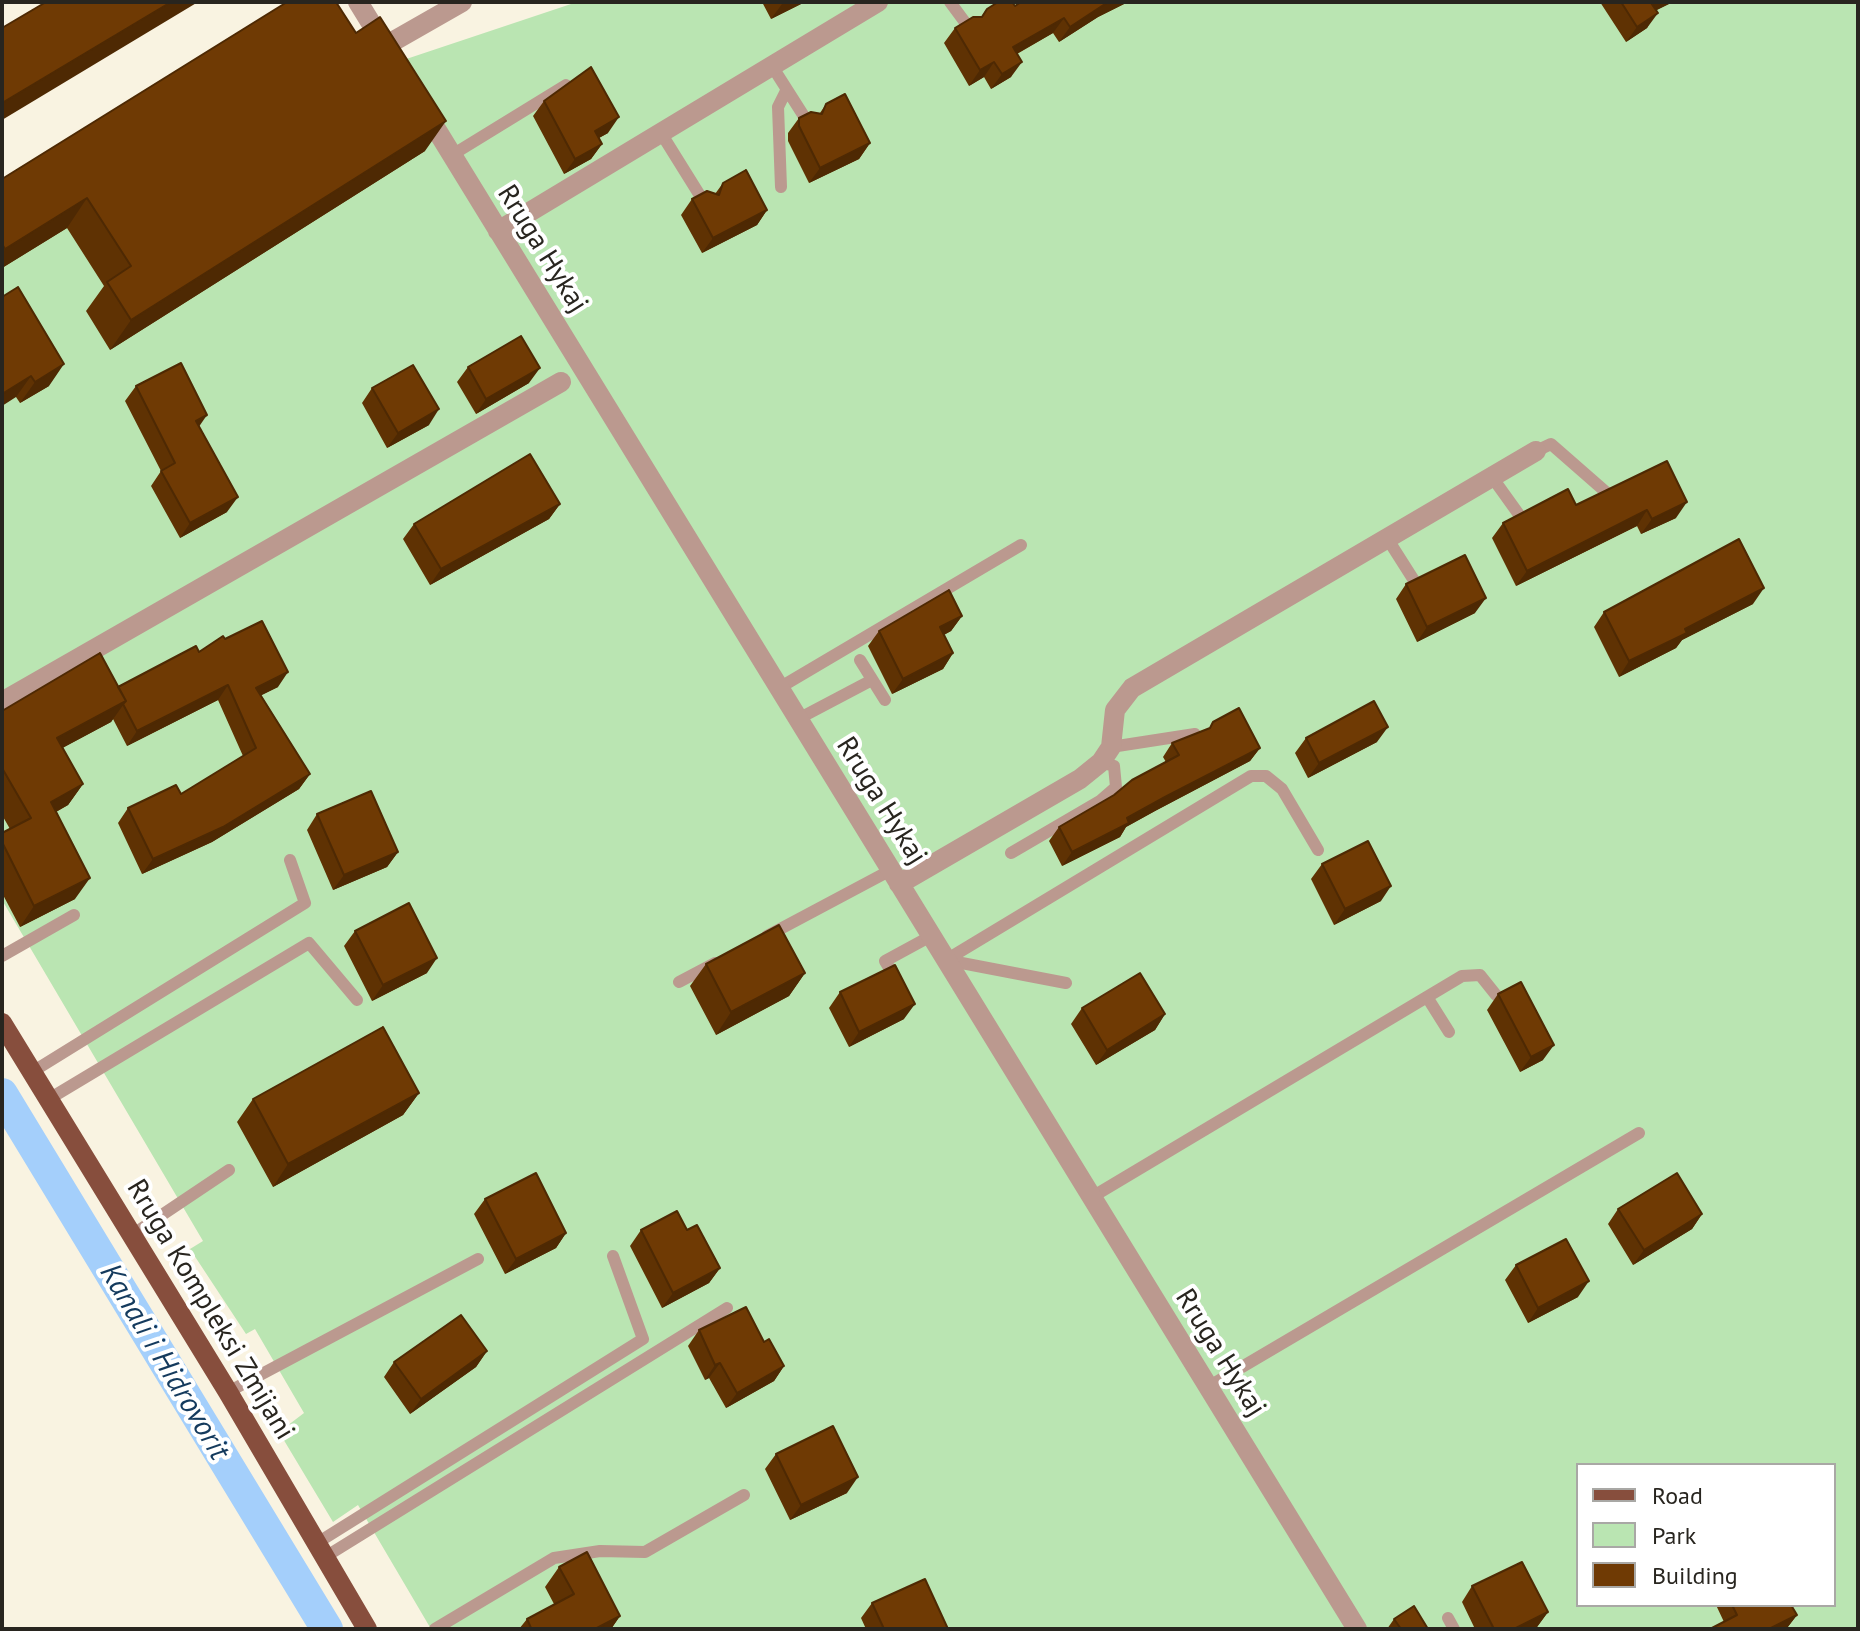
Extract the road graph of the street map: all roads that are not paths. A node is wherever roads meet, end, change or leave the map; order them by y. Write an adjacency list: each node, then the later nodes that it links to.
1 (358, 2): 2 (street)
2 (462, 2)
3 (878, 2): 6 (street)
4 (950, 2): 5 (lane)
5 (967, 25)
6 (772, 66): 9 (lane); 11 (street)
7 (566, 85): 12 (lane)
8 (410, 87): 12 (street, Rruga Hykaj)
9 (786, 91): 10 (lane); 13 (lane)
10 (807, 121)
11 (661, 133): 14 (lane); 15 (street)
12 (452, 155): 15 (street, Rruga Hykaj)
13 (781, 187)
14 (704, 202)
15 (498, 231): 26 (street, Rruga Hykaj)
16 (561, 382): 28 (street)
17 (1536, 451): 18 (street); 19 (lane)
18 (1492, 477): 20 (lane); 21 (street)
19 (1607, 493)
20 (1520, 516)
21 (1387, 538): 23 (lane); 31 (street)
22 (1021, 545): 26 (lane)
23 (1415, 582)
24 (860, 660): 25 (lane)
25 (872, 680): 27 (lane); 29 (lane)
26 (779, 688): 29 (street, Rruga Hykaj)
27 (885, 700)
28 (2, 702)
29 (798, 719): 35 (street, Rruga Hykaj)
30 (1195, 734): 31 (lane)
31 (1106, 754): 33 (lane); 35 (street)
32 (1318, 850): 41 (lane)
33 (1011, 853)
34 (290, 860): 50 (lane)
35 (895, 877): 37 (street, Rruga Hykaj); 38 (lane)
36 (74, 915): 39 (lane)
37 (931, 936): 41 (street, Rruga Hykaj); 45 (lane)
38 (749, 945)
39 (2, 956)
40 (721, 960): 42 (lane)
41 (946, 960): 43 (lane); 54 (street, Rruga Hykaj)
42 (679, 982)
43 (1066, 983)
44 (1496, 995): 46 (lane)
45 (907, 997)
46 (1427, 997): 49 (lane); 54 (lane)
47 (357, 1000): 51 (lane)
48 (2, 1023): 50 (main road, Rruga Kompleksi Zmijani)
49 (1449, 1032)
50 (32, 1072): 51 (main road, Rruga Kompleksi Zmijani)
51 (49, 1099): 55 (main road, Rruga Kompleksi Zmijani)
52 (1639, 1133): 59 (lane)
53 (229, 1170): 55 (lane)
54 (1092, 1197): 59 (street, Rruga Hykaj)
55 (132, 1235): 60 (main road, Rruga Kompleksi Zmijani)
56 (613, 1256): 62 (lane)
57 (478, 1259): 60 (lane)
58 (727, 1308): 62 (lane)
59 (1208, 1387): 63 (street, Rruga Hykaj)
60 (228, 1392): 62 (main road, Rruga Kompleksi Zmijani)
61 (744, 1495): 65 (lane)
62 (321, 1550): 64 (main road, Rruga Kompleksi Zmijani)
63 (1348, 1626)
64 (367, 1629)
65 (435, 1629)

